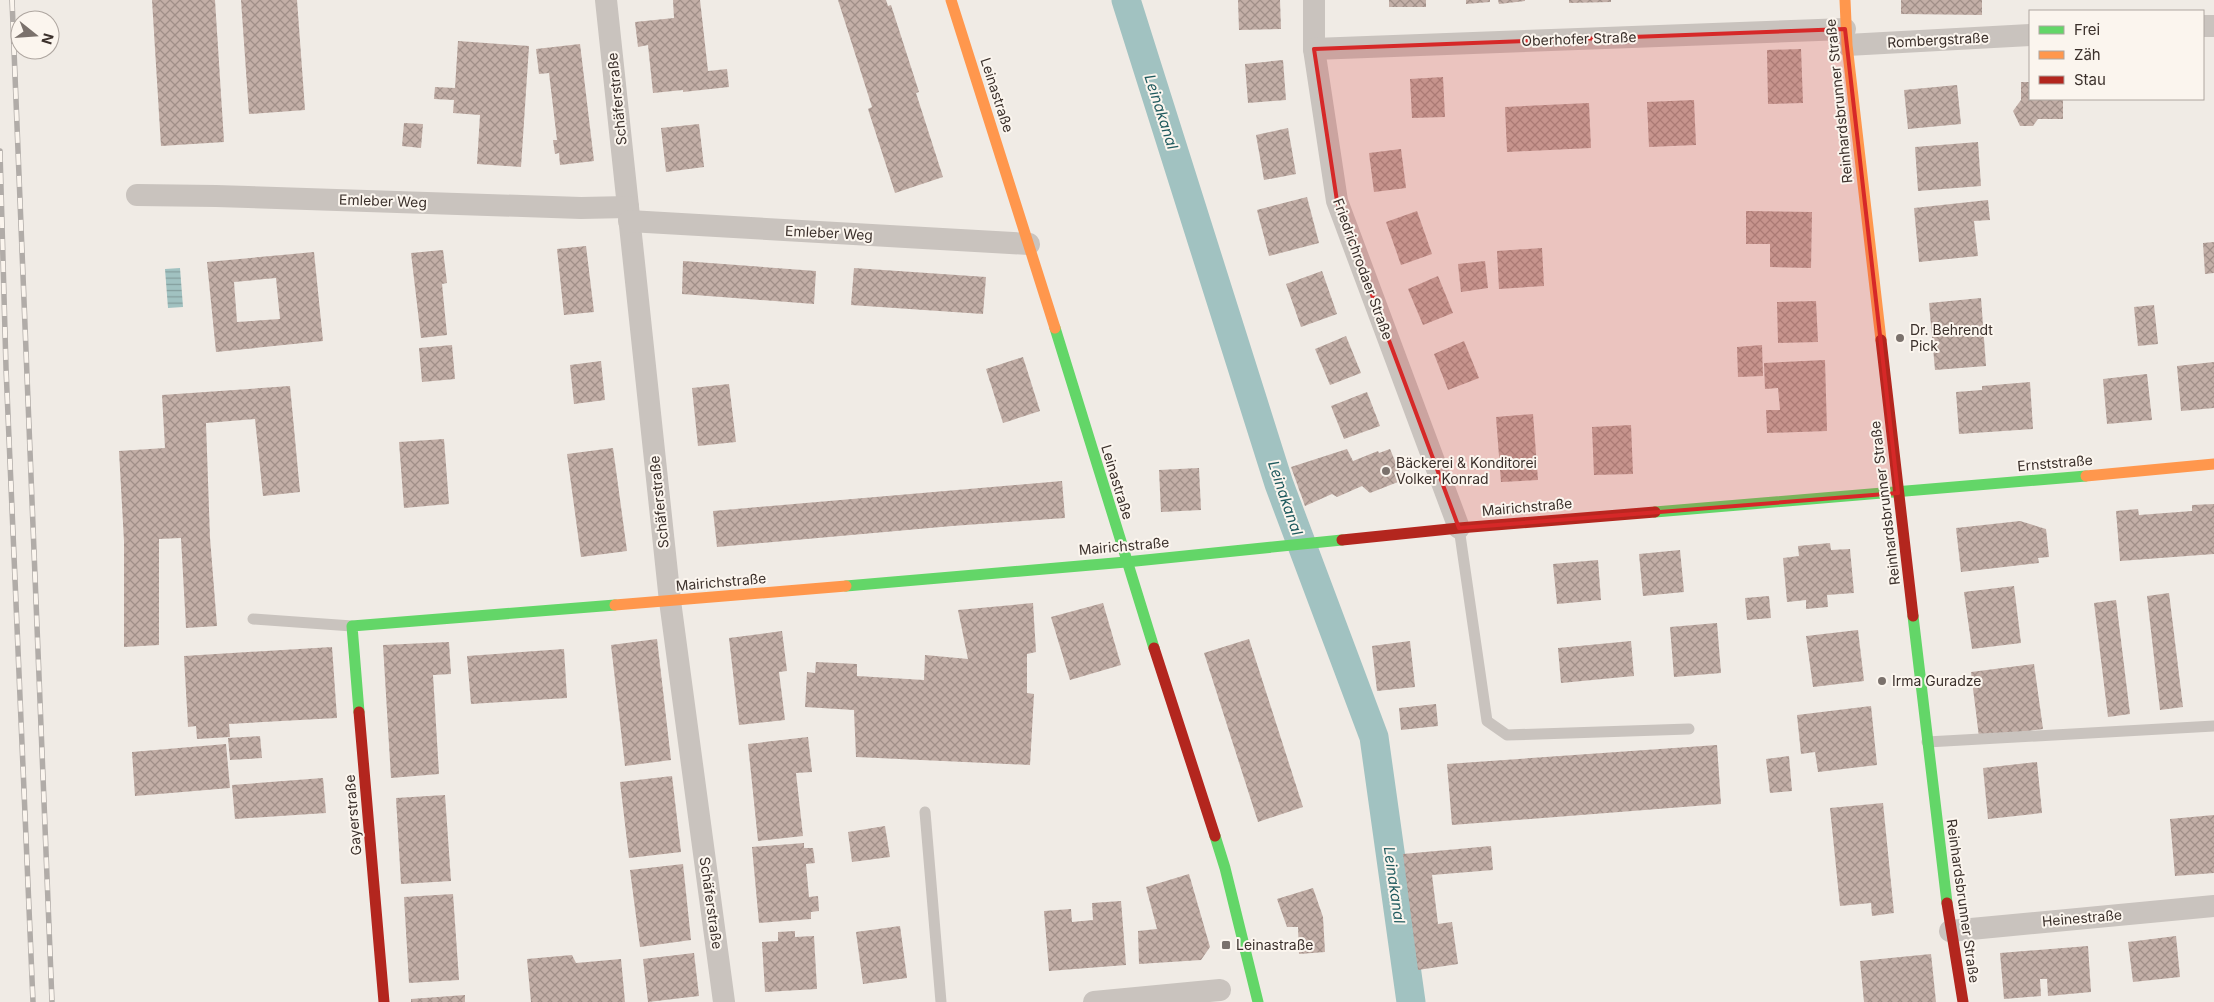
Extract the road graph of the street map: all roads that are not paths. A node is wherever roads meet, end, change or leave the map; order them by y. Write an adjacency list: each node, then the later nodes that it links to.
1 (606, 0): 9 (street, Schäferstraße)
2 (951, 0): 10 (street, Leinastraße)
3 (1314, 0): 7 (street, Friedrichrodaer Straße)
4 (1845, 0): 6 (street, Reinhardsbrunner Straße)
5 (2029, 35): 6 (street, Rombergstraße)
6 (1846, 37): 7 (street, Oberhofer Straße); 12 (street, Reinhardsbrunner Straße)
7 (1314, 49): 13 (street, Friedrichrodaer Straße)
8 (137, 195): 9 (street, Emleber Weg)
9 (629, 214): 10 (street, Emleber Weg); 15 (street, Schäferstraße)
10 (1029, 244): 14 (street, Leinastraße)
11 (2214, 464): 12 (street, Ernststraße)
12 (1898, 492): 13 (street, Mairichstraße); 20 (street, Reinhardsbrunner Straße)
13 (1459, 528): 14 (street, Mairichstraße); 19 (lane)
14 (1126, 562): 15 (street, Mairichstraße); 29 (street, Leinastraße)
15 (670, 601): 17 (street, Mairichstraße); 26 (street, Schäferstraße)
16 (253, 619): 17 (lane)
17 (352, 626): 25 (street, Gayerstraße)
18 (2214, 726): 20 (lane)
19 (1689, 729)
20 (1927, 742): 23 (street, Reinhardsbrunner Straße)
21 (925, 812): 27 (lane)
22 (2214, 906): 23 (street, Heinestraße)
23 (1950, 931): 30 (street, Reinhardsbrunner Straße)
24 (1220, 990): 28 (street)
25 (384, 1002)
26 (724, 1002)
27 (941, 1002)
28 (1094, 1002)
29 (1258, 1002)
30 (1963, 1002)

